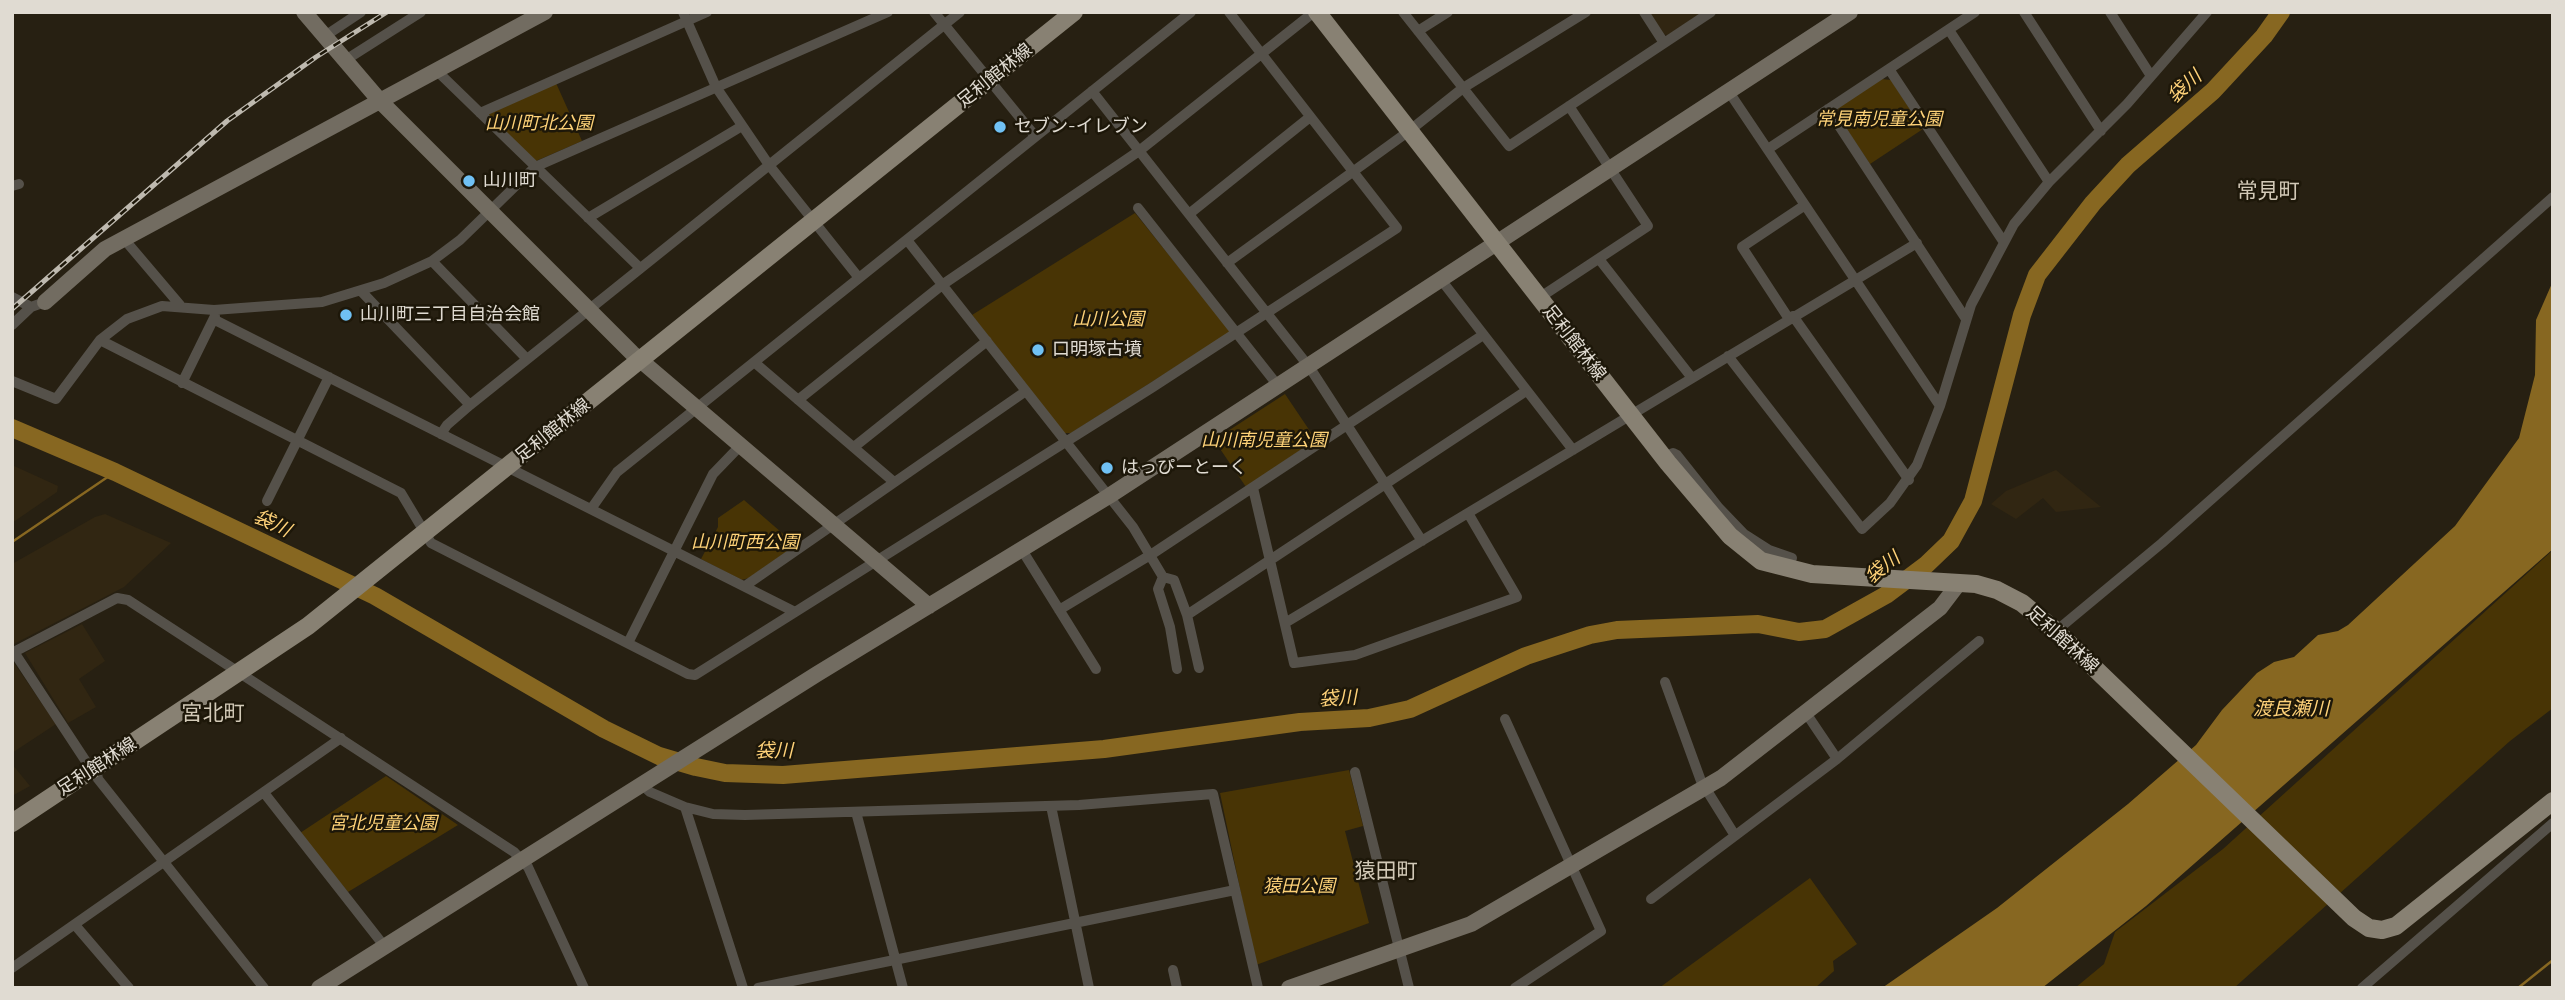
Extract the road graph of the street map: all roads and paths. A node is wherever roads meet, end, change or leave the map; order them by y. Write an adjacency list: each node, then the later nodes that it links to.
1 (304, 12): 27 (street)
2 (361, 12): 27 (street)
3 (421, 12): 30 (street)
4 (545, 12): 32 (street)
5 (707, 12): 23 (street)
6 (888, 12): 35 (street)
7 (934, 12): 24 (street)
8 (960, 12): 24 (street)
9 (1074, 12): 34 (main road, 足利館林線)
10 (1191, 12): 37 (street)
11 (1228, 12): 29 (street)
12 (1316, 12): 29 (street); 45 (main road, 足利館林線)
13 (1403, 12): 26 (street)
14 (1448, 12): 26 (street)
15 (1586, 12): 36 (street)
16 (1644, 12): 28 (street)
17 (1711, 12): 28 (street)
18 (1850, 12): 38 (street)
19 (1975, 12): 25 (street)
20 (2024, 12): 46 (street)
21 (2110, 12): 33 (street)
22 (2207, 12): 33 (street)
23 (685, 17): 35 (street); 42 (street)
24 (944, 25): 34 (street); 50 (street)
25 (1949, 30): 31 (street); 54 (street)
26 (1418, 31): 36 (street)
27 (325, 36): 30 (street)
28 (1664, 43): 40 (street)
29 (1262, 54): 43 (street); 49 (street)
30 (344, 61): 39 (street)
31 (1889, 69): 41 (street); 64 (street)
32 (437, 71): 39 (street); 42 (street)
33 (2151, 76): 46 (street)
34 (989, 80): 47 (street); 61 (main road, 足利館林線)
35 (716, 87): 44 (street); 51 (street)
36 (1463, 88): 40 (street); 45 (street)
37 (1092, 91): 47 (street); 49 (street)
38 (1729, 92): 48 (street); 52 (street)
39 (380, 101): 58 (street); 62 (street)
40 (1569, 106): 52 (street)
41 (1828, 109): 48 (street); 65 (street)
42 (480, 113): 51 (street)
43 (1310, 117): 53 (street); 59 (street)
44 (742, 126): 50 (street); 60 (street)
45 (1409, 131): 53 (street); 66 (main road, 足利館林線)
46 (2101, 131): 54 (street)
47 (1035, 136): 63 (street)
48 (1768, 149): 56 (street)
49 (1139, 151): 59 (street); 74 (street)
50 (769, 165): 61 (street); 70 (street)
51 (536, 167): 58 (street); 60 (street)
52 (1611, 170): 66 (street); 67 (street)
53 (1353, 172): 69 (street); 81 (street)
54 (2049, 183): 64 (street)
55 (2553, 197): 141 (street)
56 (1805, 205): 72 (street); 83 (street)
57 (1138, 208): 86 (street)
58 (490, 209): 68 (street); 80 (street)
59 (1189, 214): 69 (street)
60 (588, 218): 70 (street)
61 (814, 221): 71 (street); 92 (main road, 足利館林線)
62 (124, 239): 78 (street); 79 (street)
63 (906, 240): 71 (street); 74 (street)
64 (2003, 241): 84 (street)
65 (1917, 243): 72 (street); 84 (street)
66 (1498, 244): 73 (street); 77 (main road, 足利館林線)
67 (1599, 259): 77 (street); 96 (street)
68 (432, 261): 75 (street); 91 (street)
69 (1227, 263): 81 (street)
70 (640, 268): 80 (street)
71 (859, 278): 93 (street)
72 (1855, 279): 83 (street); 104 (street)
73 (1442, 281): 87 (street); 94 (street)
74 (942, 285): 89 (street); 102 (street)
75 (361, 291): 82 (street); 103 (street)
76 (12, 296): 78 (street)
77 (1539, 298): 106 (main road, 足利館林線)
78 (38, 305): 85 (street)
79 (180, 305): 82 (street); 88 (street)
80 (589, 310): 91 (street); 92 (street)
81 (1266, 312): 86 (street); 94 (street)
82 (214, 315): 95 (street); 98 (street)
83 (1791, 318): 90 (street); 116 (street)
84 (1966, 319): 104 (street)
85 (12, 325)
86 (1236, 333): 99 (street); 110 (street)
87 (1483, 335): 101 (street); 107 (street)
88 (100, 340): 97 (street); 98 (street)
89 (987, 341): 100 (street); 112 (street)
90 (1728, 356): 96 (street); 116 (street)
91 (527, 359): 103 (street)
92 (641, 361): 105 (street); 115 (main road, 足利館林線)
93 (754, 362): 102 (street); 105 (street)
94 (1310, 368): 99 (street); 107 (street)
95 (329, 377): 108 (street); 109 (street)
96 (1692, 378): 106 (street)
97 (12, 382)
98 (182, 383): 109 (street)
99 (1279, 387): 120 (street)
100 (1026, 391): 110 (street); 117 (street)
101 (1526, 391): 113 (street); 118 (street)
102 (798, 400): 112 (street)
103 (470, 405): 108 (street)
104 (1940, 406): 116 (street)
105 (695, 407): 111 (street); 122 (street)
106 (1630, 415): 113 (street); 114 (main road, 足利館林線)
107 (1347, 425): 118 (street); 119 (street)
108 (442, 434): 115 (street)
109 (297, 441): 121 (street); 125 (street)
110 (1065, 441): 120 (street); 131 (street)
111 (740, 446): 124 (street); 128 (street)
112 (854, 447): 117 (street)
113 (1573, 450): 123 (street)
114 (1664, 457): 130 (street); 134 (main road, 足利館林線)
115 (508, 467): 122 (street); 125 (main road, 足利館林線)
116 (1909, 480)
117 (894, 482): 124 (street)
118 (1385, 484): 126 (street); 132 (street)
119 (1253, 488): 129 (street); 132 (street)
120 (1109, 496): 127 (street); 129 (street)
121 (267, 501)
122 (592, 509): 128 (street)
123 (1468, 513): 126 (street); 140 (street)
124 (833, 524): 131 (street); 135 (street)
125 (425, 534): 143 (street); 148 (main road, 足利館林線)
126 (1422, 541): 140 (street)
127 (1022, 550): 136 (street); 137 (street)
128 (674, 551): 135 (street); 143 (street)
129 (1152, 554): 133 (street); 137 (street)
130 (1792, 558)
131 (874, 559): 136 (street); 138 (street)
132 (1269, 561): 139 (street); 140 (street)
133 (1163, 577): 139 (street); 147 (street)
134 (1957, 583): 141 (main road, 足利館林線); 150 (street)
135 (745, 586): 138 (street)
136 (929, 607): 156 (street)
137 (1059, 610): 146 (street)
138 (793, 611): 143 (street)
139 (1187, 615): 145 (street)
140 (1285, 623)
141 (2059, 635): 159 (main road, 足利館林線)
142 (1979, 641): 153 (street)
143 (628, 643)
144 (13, 652): 148 (street); 154 (street)
145 (1199, 667)
146 (1096, 669)
147 (1177, 669)
148 (241, 672): 152 (street); 154 (main road, 足利館林線)
149 (1665, 682): 157 (street)
150 (1806, 713): 153 (street); 157 (street)
151 (1505, 719): 168 (street)
152 (341, 738): 158 (street); 166 (street)
153 (1837, 759): 165 (street)
154 (96, 768): 163 (main road, 足利館林線); 167 (street)
155 (1355, 772): 174 (street)
156 (645, 782): 161 (street); 166 (street)
157 (1705, 788): 165 (street); 168 (street)
158 (265, 794): 167 (street); 173 (street)
159 (2553, 801)
160 (1051, 806): 162 (street); 169 (street); 171 (street)
161 (685, 807): 162 (street); 182 (street)
162 (856, 812): 175 (street)
163 (12, 823)
164 (2553, 823): 191 (street)
165 (1734, 834): 170 (street)
166 (524, 861): 173 (street); 181 (street)
167 (165, 863): 172 (street); 179 (street)
168 (1571, 867): 174 (street); 190 (street)
169 (1235, 890): 171 (street); 187 (street)
170 (1651, 899)
171 (1074, 921): 175 (street); 185 (street)
172 (75, 925): 176 (street); 178 (street)
173 (385, 947): 180 (street)
174 (1399, 950): 188 (street); 189 (street)
175 (895, 960): 183 (street); 184 (street)
176 (12, 968)
177 (1173, 970): 186 (street)
178 (129, 988)
179 (264, 988)
180 (319, 988)
181 (584, 988)
182 (743, 988)
183 (758, 988)
184 (903, 988)
185 (1089, 988)
186 (1177, 988)
187 (1258, 988)
188 (1289, 988)
189 (1409, 988)
190 (1515, 988)
191 (2362, 988)

